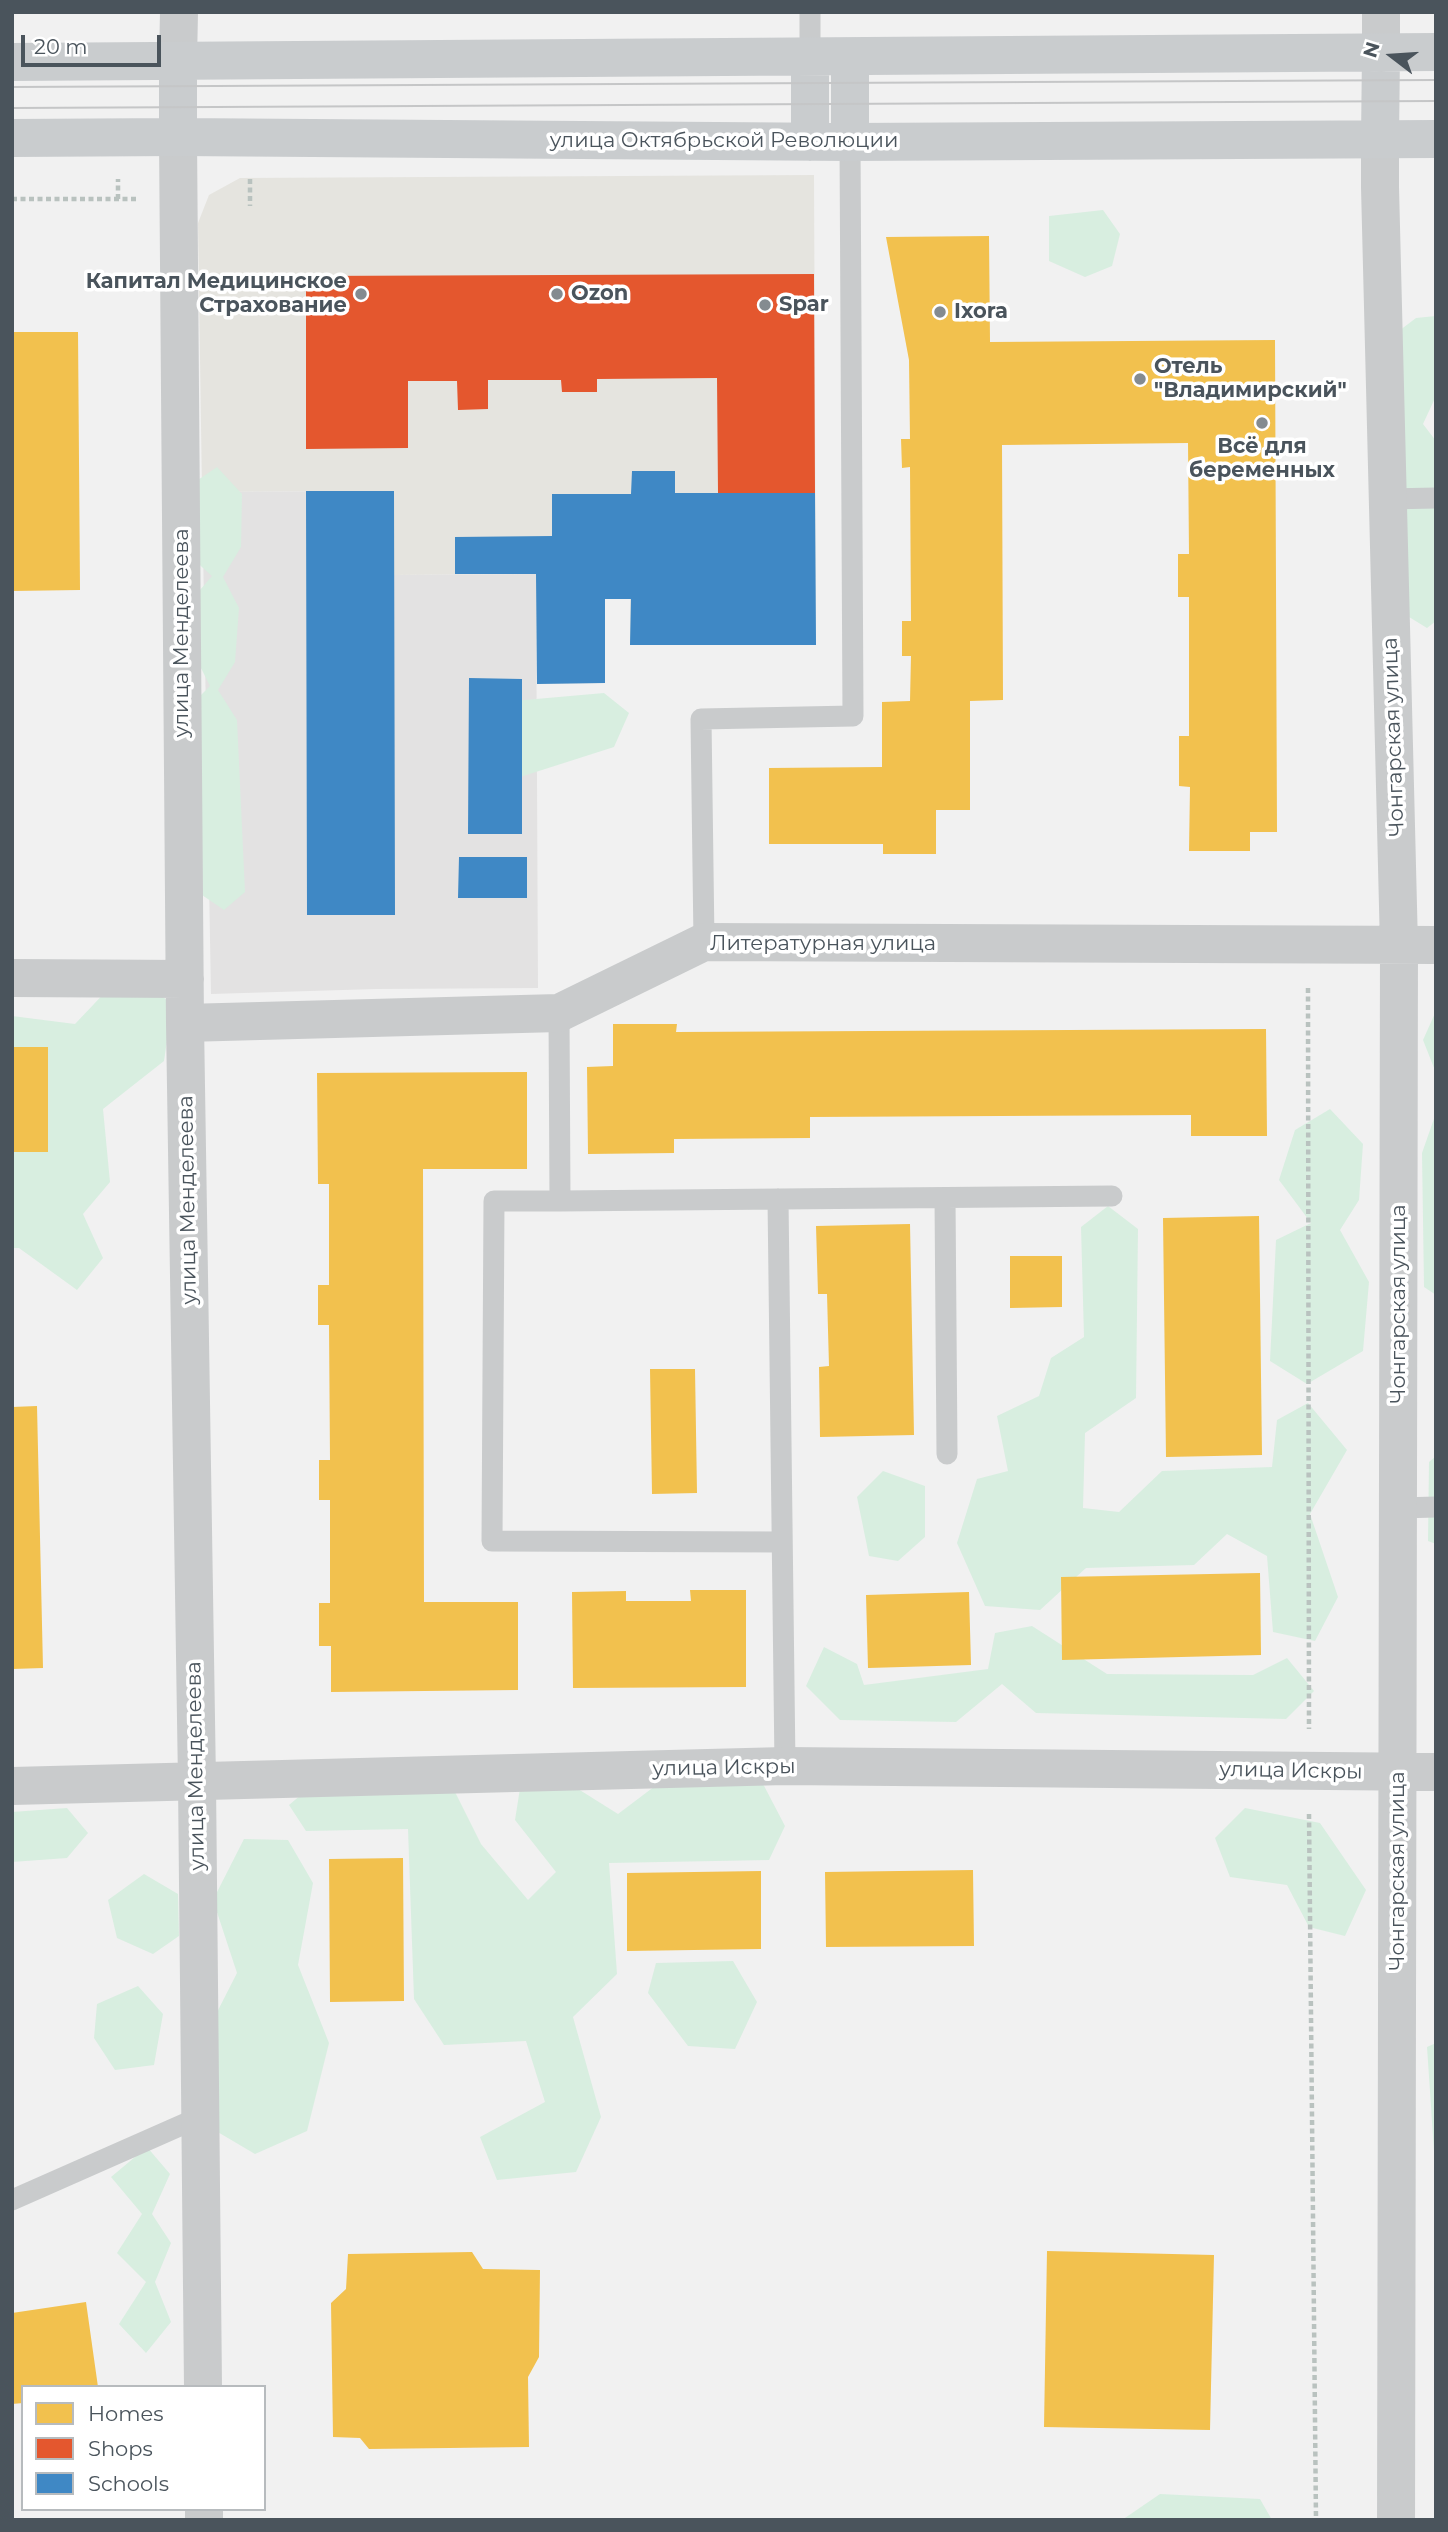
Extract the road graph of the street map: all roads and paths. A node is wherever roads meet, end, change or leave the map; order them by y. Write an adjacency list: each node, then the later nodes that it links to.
1 (179, 12): 7 (street, улица Менделеева)
2 (810, 12): 5 (lane)
3 (1381, 12): 9 (street)
4 (1436, 52): 9 (main road)
5 (810, 57): 6 (main road); 7 (main road); 14 (main road)
6 (850, 57): 9 (main road); 15 (main road)
7 (178, 61): 8 (main road); 10 (main road, улица Менделеева)
8 (12, 62)
9 (1381, 71): 12 (main road, Чонгарская улица)
10 (178, 137): 11 (main road, улица Октябрьской Революции); 14 (main road, улица Октябрьской Революции); 18 (street, улица Менделеева)
11 (12, 138)
12 (1380, 139): 13 (main road, улица Октябрьской Революции); 15 (main road, улица Октябрьской Революции); 23 (street, Чонгарская улица)
13 (1436, 139)
14 (810, 142): 15 (main road, улица Октябрьской Революции)
15 (850, 142): 24 (lane)
16 (118, 177): 20 (path)
17 (250, 178): 21 (path)
18 (179, 198): 20 (path); 27 (street, улица Менделеева)
19 (12, 199): 20 (path)
20 (118, 199)
21 (250, 206)
22 (1436, 498): 23 (lane)
23 (1387, 499): 25 (street, Чонгарская улица)
24 (704, 942): 25 (street, Литературная улица); 28 (street, Литературная улица)
25 (1417, 946): 35 (street, Чонгарская улица)
26 (12, 978): 27 (street)
27 (184, 979): 29 (street, улица Менделеева)
28 (559, 1013): 29 (street, Литературная улица); 33 (lane)
29 (185, 1023): 40 (street, улица Менделеева)
30 (1112, 1196): 31 (lane)
31 (945, 1198): 32 (lane); 34 (lane)
32 (778, 1199): 33 (lane); 36 (lane)
33 (560, 1201): 36 (lane)
34 (947, 1454)
35 (1418, 1508): 38 (street, Чонгарская улица)
36 (782, 1542): 37 (lane)
37 (785, 1766): 38 (street, улица Искры); 40 (street, улица Искры)
38 (1398, 1772): 39 (street, улица Искры); 45 (street, Чонгарская улица)
39 (1436, 1772)
40 (197, 1782): 41 (street, улица Искры); 42 (street, улица Менделеева)
41 (12, 1786)
42 (200, 2117): 43 (lane); 44 (street, улица Менделеева)
43 (12, 2200)
44 (203, 2385)
45 (1396, 2520)

